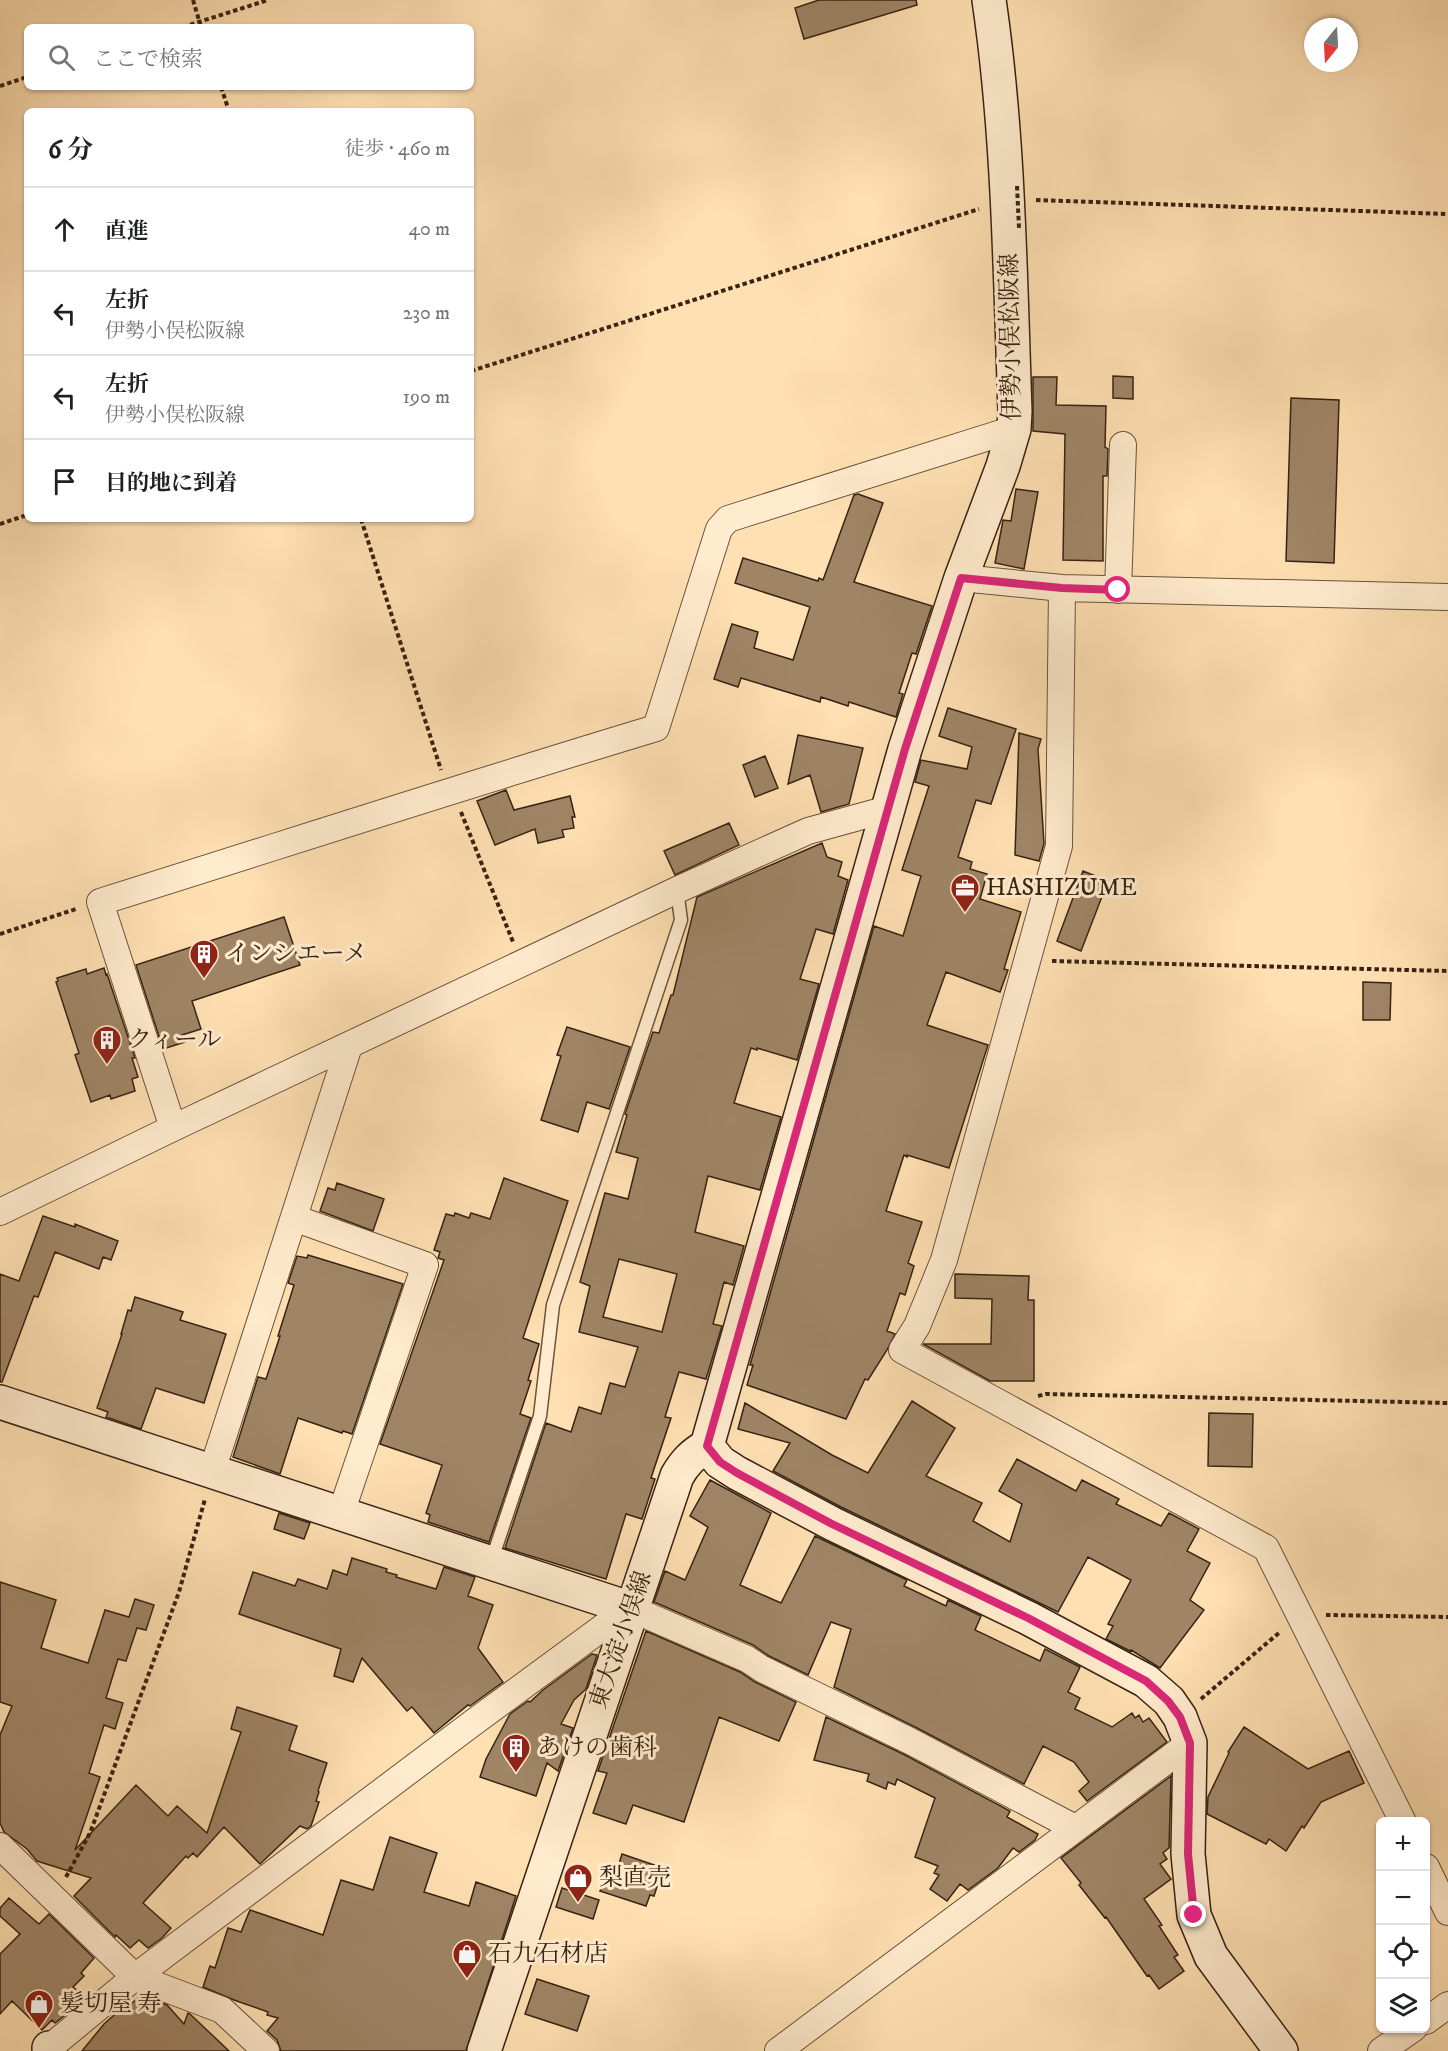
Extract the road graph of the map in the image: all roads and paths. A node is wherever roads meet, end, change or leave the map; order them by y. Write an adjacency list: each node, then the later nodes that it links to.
1 (193, 0): 4 (path)
2 (268, 0): 4 (path)
3 (989, 0): 10 (main road, 伊勢小俣松阪線)
4 (200, 22): 5 (path)
5 (193, 24)
6 (24, 78): 7 (path)
7 (0, 86)
8 (222, 90): 9 (path)
9 (228, 108)
10 (1018, 196): 11 (path); 12 (path, bridge); 13 (path); 14 (main road, 伊勢小俣松阪線)
11 (1448, 214)
12 (1019, 228)
13 (474, 370)
14 (1014, 429): 19 (main road, 伊勢小俣松阪線); 23 (street)
15 (1123, 445): 21 (street)
16 (24, 516): 18 (path)
17 (362, 522): 23 (path)
18 (0, 524)
19 (961, 578): 20 (street); 24 (main road, 伊勢小俣松阪線)
20 (1062, 588): 21 (street); 28 (street)
21 (1118, 590): 22 (street)
22 (1448, 597)
23 (450, 790): 26 (street); 29 (path)
24 (888, 809): 25 (street); 38 (main road, 伊勢小俣松阪線)
25 (677, 890): 29 (street); 41 (lane)
26 (100, 902): 27 (path); 32 (street)
27 (0, 934)
28 (1027, 961): 30 (path); 37 (street)
29 (521, 964): 31 (street)
30 (1448, 971)
31 (349, 1046): 32 (street); 34 (street)
32 (173, 1128): 33 (street)
33 (0, 1212)
34 (294, 1218): 39 (street); 40 (street)
35 (0, 1402): 39 (main road)
36 (1448, 1403): 37 (path)
37 (1007, 1407): 44 (street)
38 (707, 1446): 42 (main road, 東大淀小俣線); 43 (main road)
39 (209, 1481): 40 (main road); 48 (path)
40 (341, 1513): 41 (main road)
41 (491, 1563): 42 (main road)
42 (632, 1609): 45 (street); 50 (street); 56 (main road, 東大淀小俣線)
43 (1190, 1743): 45 (street); 58 (main road)
44 (1401, 1817)
45 (1075, 1828): 57 (street)
46 (0, 1846): 48 (street)
47 (1427, 1871): 49 (street)
48 (54, 1898): 50 (street)
49 (1448, 1912)
50 (135, 1977): 54 (street); 55 (street)
51 (1448, 2005): 52 (street)
52 (1430, 2018)
53 (1407, 2033): 59 (street)
54 (50, 2049)
55 (266, 2051)
56 (483, 2051)
57 (778, 2051)
58 (1281, 2051)
59 (1381, 2051)

